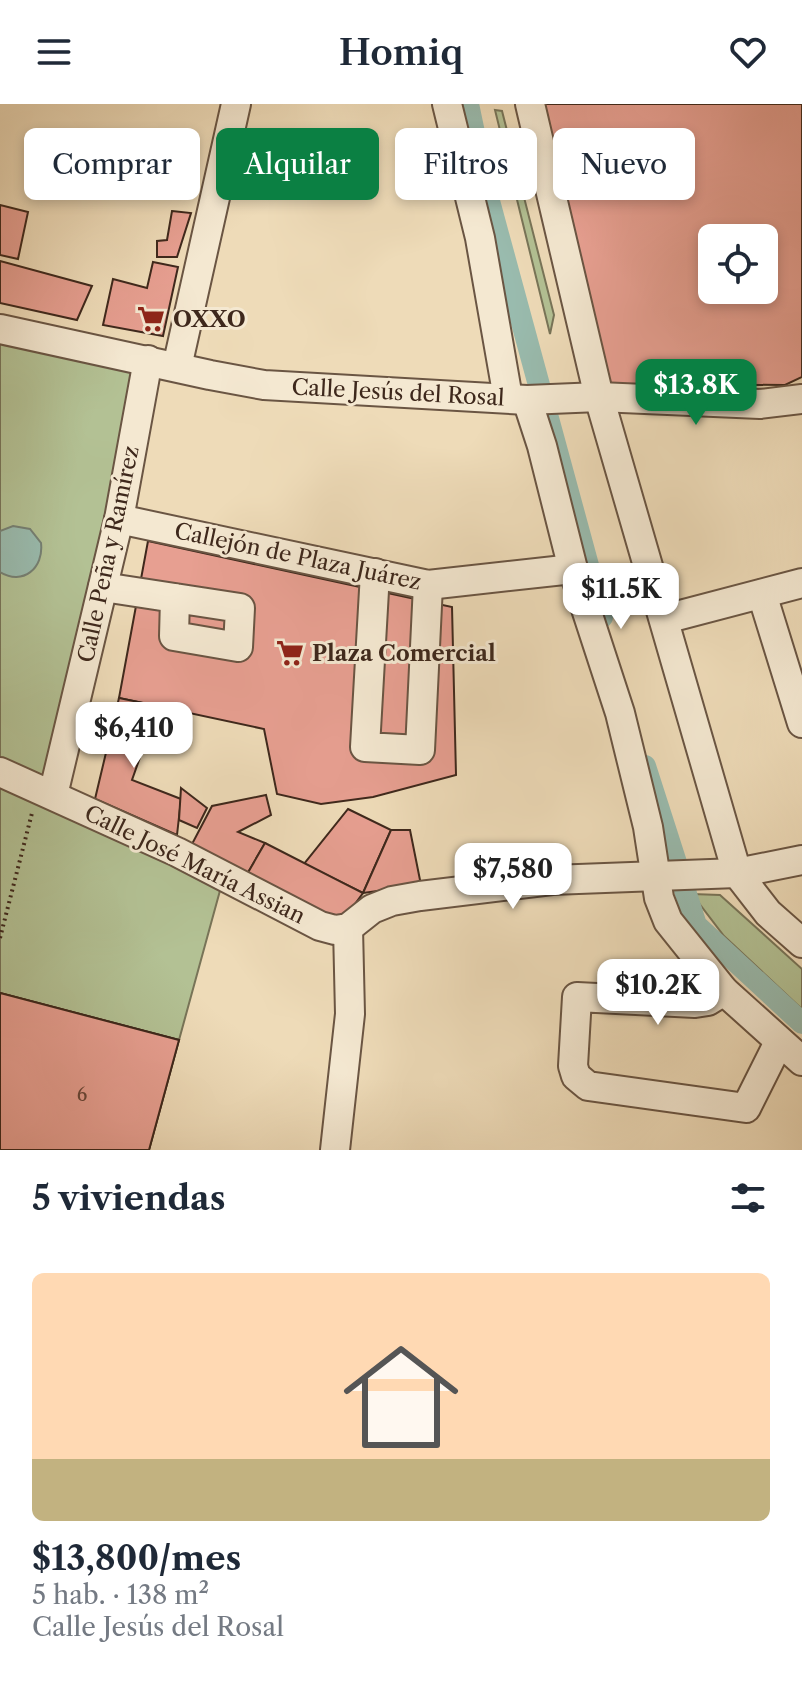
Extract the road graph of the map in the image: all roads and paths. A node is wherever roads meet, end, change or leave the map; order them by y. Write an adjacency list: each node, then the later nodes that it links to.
1 (236, 104): 6 (street)
2 (447, 104): 8 (street)
3 (530, 104): 7 (street)
4 (0, 329): 5 (street, Calle Jesús del Rosal)
5 (148, 360): 6 (street, Calle Jesús del Rosal); 10 (street, Calle Peña y Ramírez)
6 (177, 367): 8 (street, Calle Jesús del Rosal)
7 (593, 397): 8 (street, Calle Jesús del Rosal); 9 (street, Calle Jesús del Rosal); 18 (street)
8 (524, 399): 11 (street)
9 (802, 399)
10 (119, 519): 12 (street, Callejón de Plaza Juárez); 15 (street, Calle Peña y Ramírez)
11 (573, 569): 14 (street, Callejón de Plaza Juárez); 24 (street)
12 (375, 573): 14 (street, Callejón de Plaza Juárez); 14 (street)
13 (802, 583): 16 (street)
14 (428, 585)
15 (103, 587): 17 (street); 21 (street, Calle Peña y Ramírez)
16 (762, 594): 18 (street); 19 (street)
17 (175, 598)
18 (665, 619): 23 (street)
19 (802, 723)
20 (0, 772): 21 (street, Calle José María Assian)
21 (45, 792): 25 (street, Calle José María Assian); 26 (path)
22 (802, 860): 23 (street)
23 (729, 874): 24 (street); 27 (street)
24 (663, 877): 25 (street); 28 (street)
25 (348, 928): 31 (street)
26 (0, 938)
27 (802, 943)
28 (724, 991): 29 (street); 29 (street)
29 (779, 1042): 30 (street)
30 (802, 1061)
31 (335, 1150)

